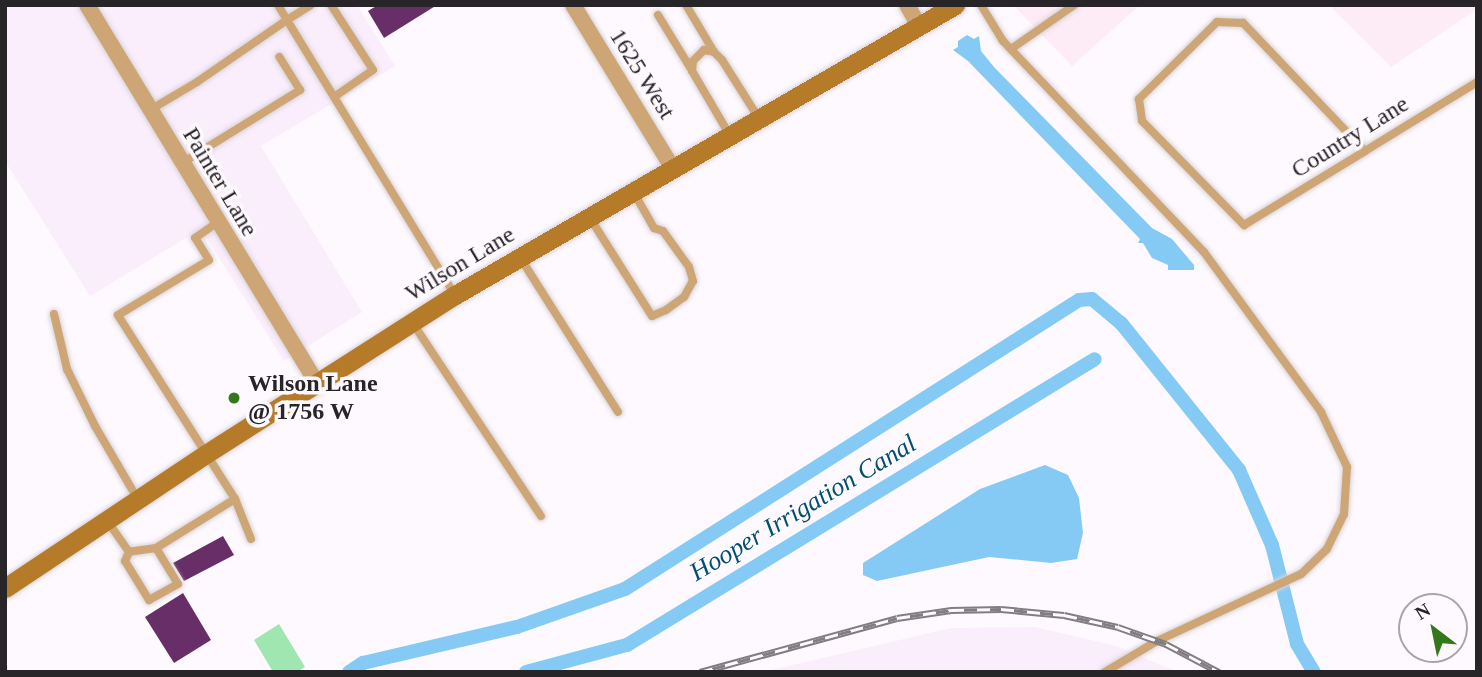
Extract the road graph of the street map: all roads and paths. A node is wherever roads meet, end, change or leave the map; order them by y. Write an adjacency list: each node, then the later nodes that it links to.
1 (86, 5): 20 (street, Painter Lane)
2 (278, 5): 12 (lane)
3 (311, 5): 12 (lane)
4 (331, 5): 19 (lane)
5 (573, 5): 25 (street, 1625 West)
6 (686, 5): 15 (lane)
7 (907, 5): 13 (street)
8 (955, 5): 13 (main road, Wilson Lane)
9 (981, 5): 14 (lane)
10 (1074, 5): 14 (lane)
11 (658, 15): 17 (lane)
12 (286, 20): 19 (lane); 20 (lane)
13 (919, 26): 21 (main road, Wilson Lane)
14 (1011, 49): 44 (lane)
15 (714, 51): 17 (lane); 21 (lane)
16 (279, 57): 24 (lane)
17 (692, 71): 22 (lane)
18 (1477, 82): 23 (lane, Country Lane)
19 (334, 96): 30 (lane)
20 (150, 110): 24 (street, Painter Lane)
21 (758, 117): 22 (main road, Wilson Lane)
22 (729, 134): 25 (main road, Wilson Lane)
23 (1365, 151): 23 (lane, Country Lane)
24 (182, 163): 28 (street, Painter Lane)
25 (672, 167): 26 (main road, Wilson Lane)
26 (632, 190): 27 (main road, Wilson Lane); 27 (lane)
27 (589, 215): 29 (main road, Wilson Lane)
28 (218, 222): 33 (street, Painter Lane); 35 (lane)
29 (520, 256): 30 (main road, Wilson Lane); 34 (lane)
30 (455, 295): 32 (main road, Wilson Lane)
31 (54, 314): 36 (lane)
32 (412, 322): 33 (main road, Wilson Lane); 38 (lane)
33 (316, 382): 35 (main road, Wilson Lane)
34 (618, 412)
35 (206, 454): 36 (main road, Wilson Lane); 37 (lane)
36 (138, 498): 39 (main road, Wilson Lane)
37 (235, 499): 40 (lane); 41 (lane)
38 (541, 516)
39 (106, 519): 42 (lane); 43 (main road, Wilson Lane)
40 (251, 539)
41 (156, 548): 42 (lane); 42 (lane)
42 (129, 552)
43 (5, 588)
44 (1105, 672)

